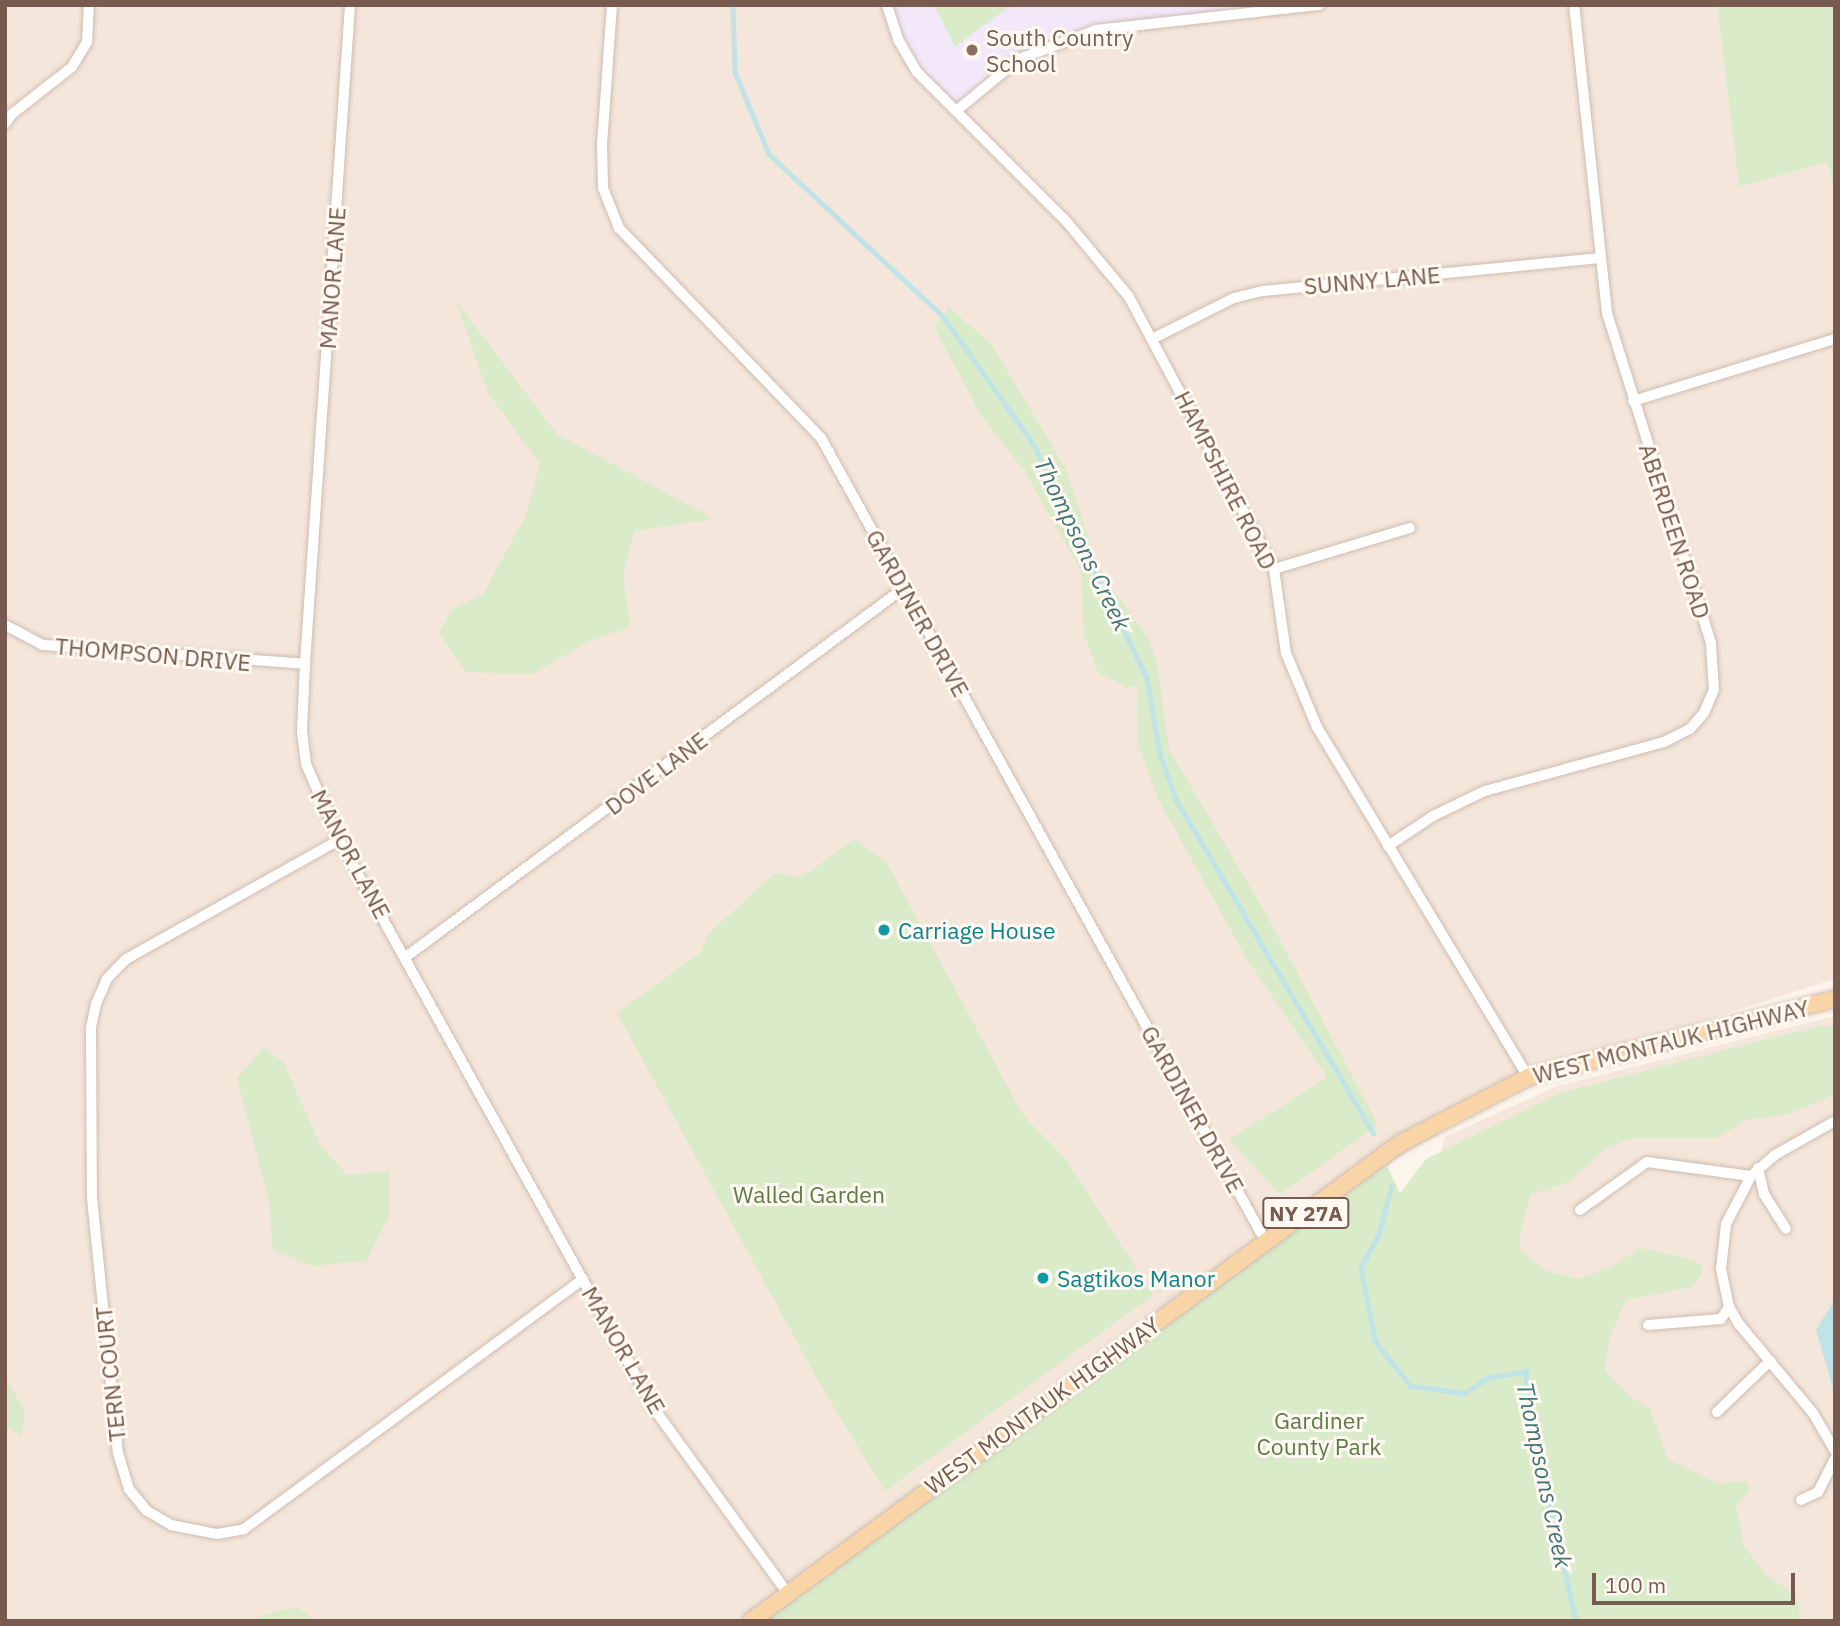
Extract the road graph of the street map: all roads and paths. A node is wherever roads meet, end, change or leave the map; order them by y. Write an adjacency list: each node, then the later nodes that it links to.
1 (89, 5): 8 (street)
2 (350, 5): 17 (street, MANOR LANE)
3 (612, 5): 15 (street, GARDINER DRIVE)
4 (887, 5): 7 (street, HAMPSHIRE ROAD)
5 (1320, 5): 7 (street)
6 (1574, 5): 9 (street, ABERDEEN ROAD)
7 (956, 111): 10 (street, HAMPSHIRE ROAD)
8 (5, 124)
9 (1600, 258): 10 (street, SUNNY LANE); 12 (street, ABERDEEN ROAD)
10 (1154, 338): 14 (street, HAMPSHIRE ROAD)
11 (1835, 339): 12 (street)
12 (1633, 401): 19 (street, ABERDEEN ROAD)
13 (1409, 528): 14 (street)
14 (1274, 569): 19 (street, HAMPSHIRE ROAD)
15 (904, 587): 20 (street, DOVE LANE); 27 (street, GARDINER DRIVE)
16 (5, 625): 17 (street, THOMPSON DRIVE)
17 (305, 664): 18 (street, MANOR LANE)
18 (339, 840): 20 (street, MANOR LANE); 28 (street, TERN COURT)
19 (1388, 846): 22 (street, HAMPSHIRE ROAD)
20 (407, 956): 28 (street, MANOR LANE)
21 (1835, 999): 22 (main road, WEST MONTAUK HIGHWAY / NY 27A)
22 (1528, 1077): 27 (main road, WEST MONTAUK HIGHWAY / NY 27A)
23 (1835, 1121): 24 (street)
24 (1754, 1172): 25 (street); 26 (street); 29 (street)
25 (1580, 1210)
26 (1786, 1229)
27 (1266, 1241): 36 (main road, WEST MONTAUK HIGHWAY / NY 27A)
28 (583, 1279): 36 (street, MANOR LANE)
29 (1730, 1307): 30 (street); 31 (street)
30 (1648, 1325)
31 (1770, 1361): 32 (street); 33 (street)
32 (1717, 1412)
33 (1835, 1451)
34 (1835, 1459): 35 (street)
35 (1801, 1500)
36 (788, 1594): 37 (main road, NY 27A)
37 (751, 1621)

